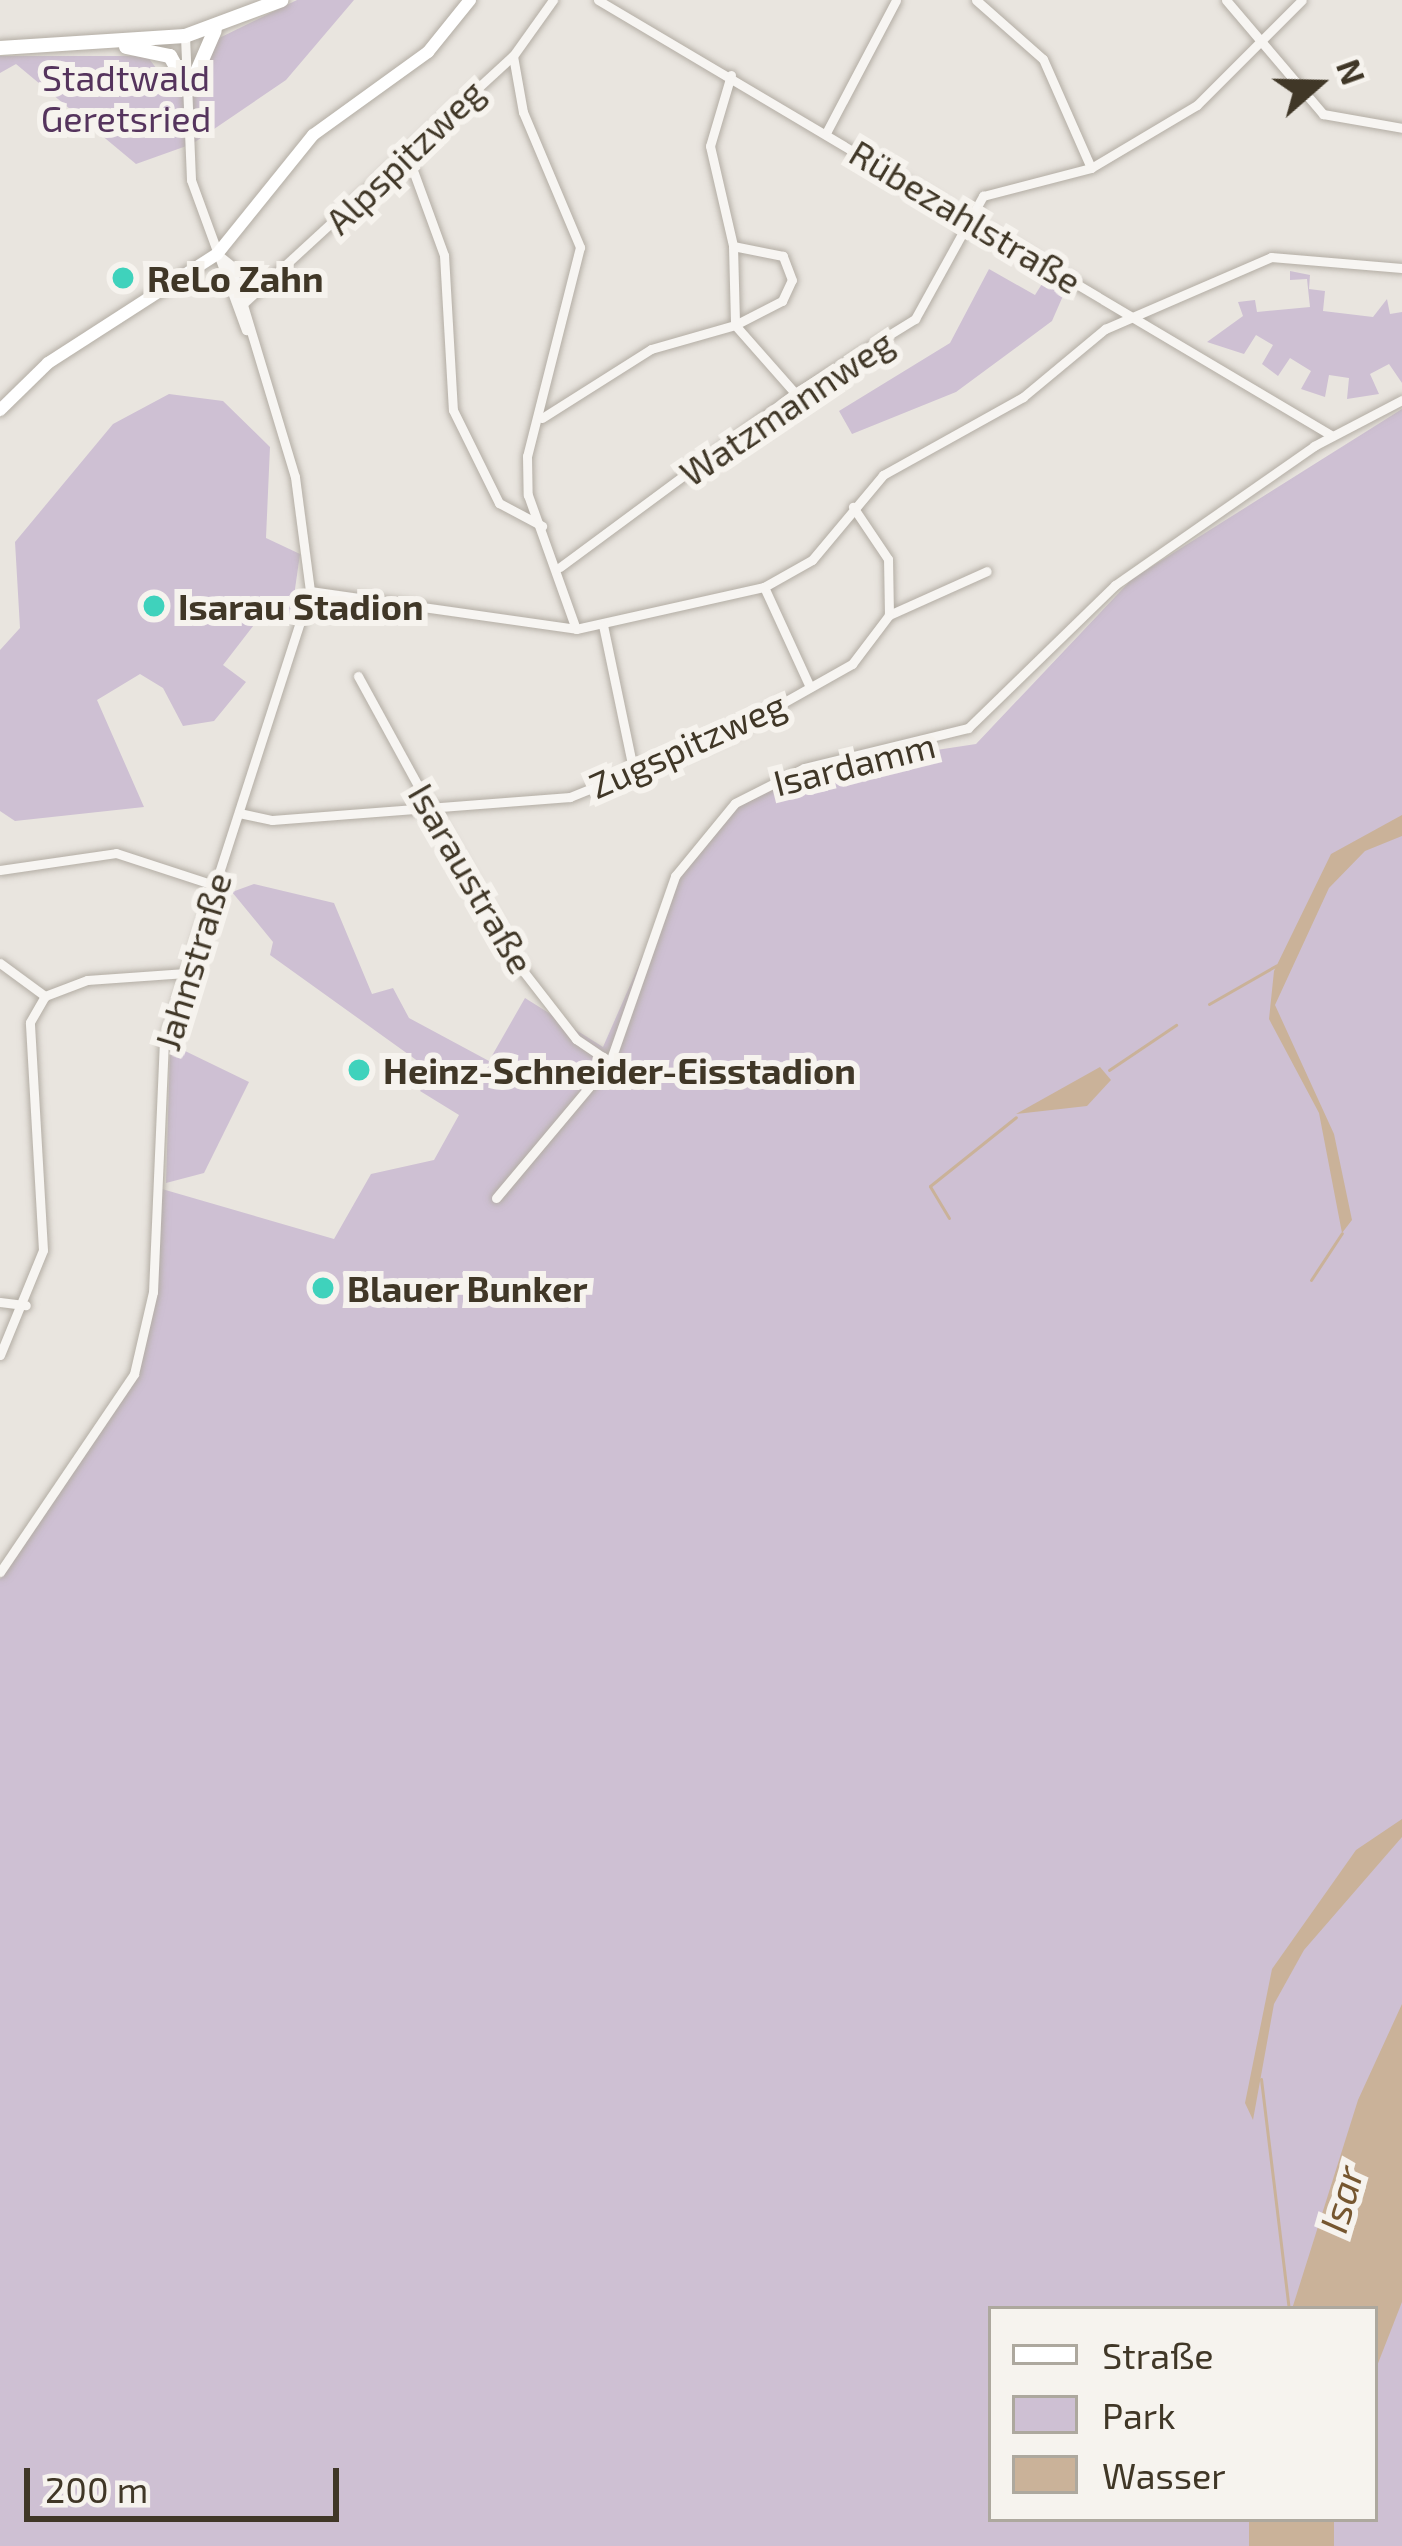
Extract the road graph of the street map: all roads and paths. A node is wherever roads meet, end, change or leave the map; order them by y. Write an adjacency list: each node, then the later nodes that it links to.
1 (281, 0): 9 (main road)
2 (470, 0): 23 (street)
3 (553, 0): 14 (street, Alpspitzweg)
4 (598, 0): 15 (street, Rübezahlstraße)
5 (896, 0): 18 (street)
6 (976, 0): 20 (street)
7 (1226, 0): 13 (street)
8 (1302, 0): 13 (street)
9 (215, 30): 10 (main road); 16 (main road)
10 (185, 36): 11 (main road); 16 (street, Jahnstraße)
11 (91, 44): 12 (main road); 16 (main road)
12 (0, 48)
13 (1264, 48): 17 (street); 20 (street)
14 (513, 56): 19 (street, Alpspitzweg); 32 (street)
15 (731, 75): 18 (street, Rübezahlstraße); 22 (street)
16 (189, 90): 23 (street, Jahnstraße)
17 (1402, 128)
18 (826, 134): 21 (street, Rübezahlstraße)
19 (407, 154): 25 (street, Alpspitzweg); 35 (street)
20 (1091, 168): 21 (street)
21 (968, 210): 26 (street, Rübezahlstraße); 29 (street, Watzmannweg)
22 (733, 246): 27 (street); 27 (street)
23 (218, 254): 25 (street, Jahnstraße); 28 (street, Jahnstraße); 31 (street)
24 (1402, 268): 26 (street)
25 (244, 303): 28 (street, Jahnstraße)
26 (1143, 316): 33 (street, Rübezahlstraße); 34 (street)
27 (735, 325): 29 (street); 32 (street)
28 (246, 330): 39 (street, Jahnstraße)
29 (795, 392): 36 (street, Watzmannweg)
30 (1402, 400): 33 (street, Isardamm)
31 (0, 410)
32 (541, 419): 35 (street)
33 (1331, 435): 53 (street, Isardamm)
34 (853, 507): 38 (street); 40 (street)
35 (542, 526): 36 (street)
36 (560, 568): 42 (street)
37 (986, 571): 40 (street, Zugspitzweg)
38 (764, 587): 41 (street); 44 (street)
39 (310, 591): 42 (street); 47 (street, Jahnstraße)
40 (889, 615): 44 (street, Zugspitzweg)
41 (603, 625): 42 (street); 45 (street)
42 (576, 629)
43 (358, 676): 46 (street, Isaraustraße)
44 (810, 687): 45 (street, Zugspitzweg)
45 (634, 773): 46 (street, Zugspitzweg)
46 (439, 811): 47 (street, Zugspitzweg); 53 (street, Isaraustraße)
47 (238, 813): 49 (street, Jahnstraße)
48 (0, 870): 49 (street)
49 (214, 885): 51 (street, Jahnstraße)
50 (0, 963): 52 (street)
51 (186, 973): 52 (street); 58 (street, Jahnstraße)
52 (45, 996): 56 (street)
53 (610, 1062): 54 (street, Isardamm)
54 (496, 1198)
55 (0, 1302): 56 (street)
56 (26, 1305): 57 (street)
57 (0, 1355)
58 (0, 1572)

